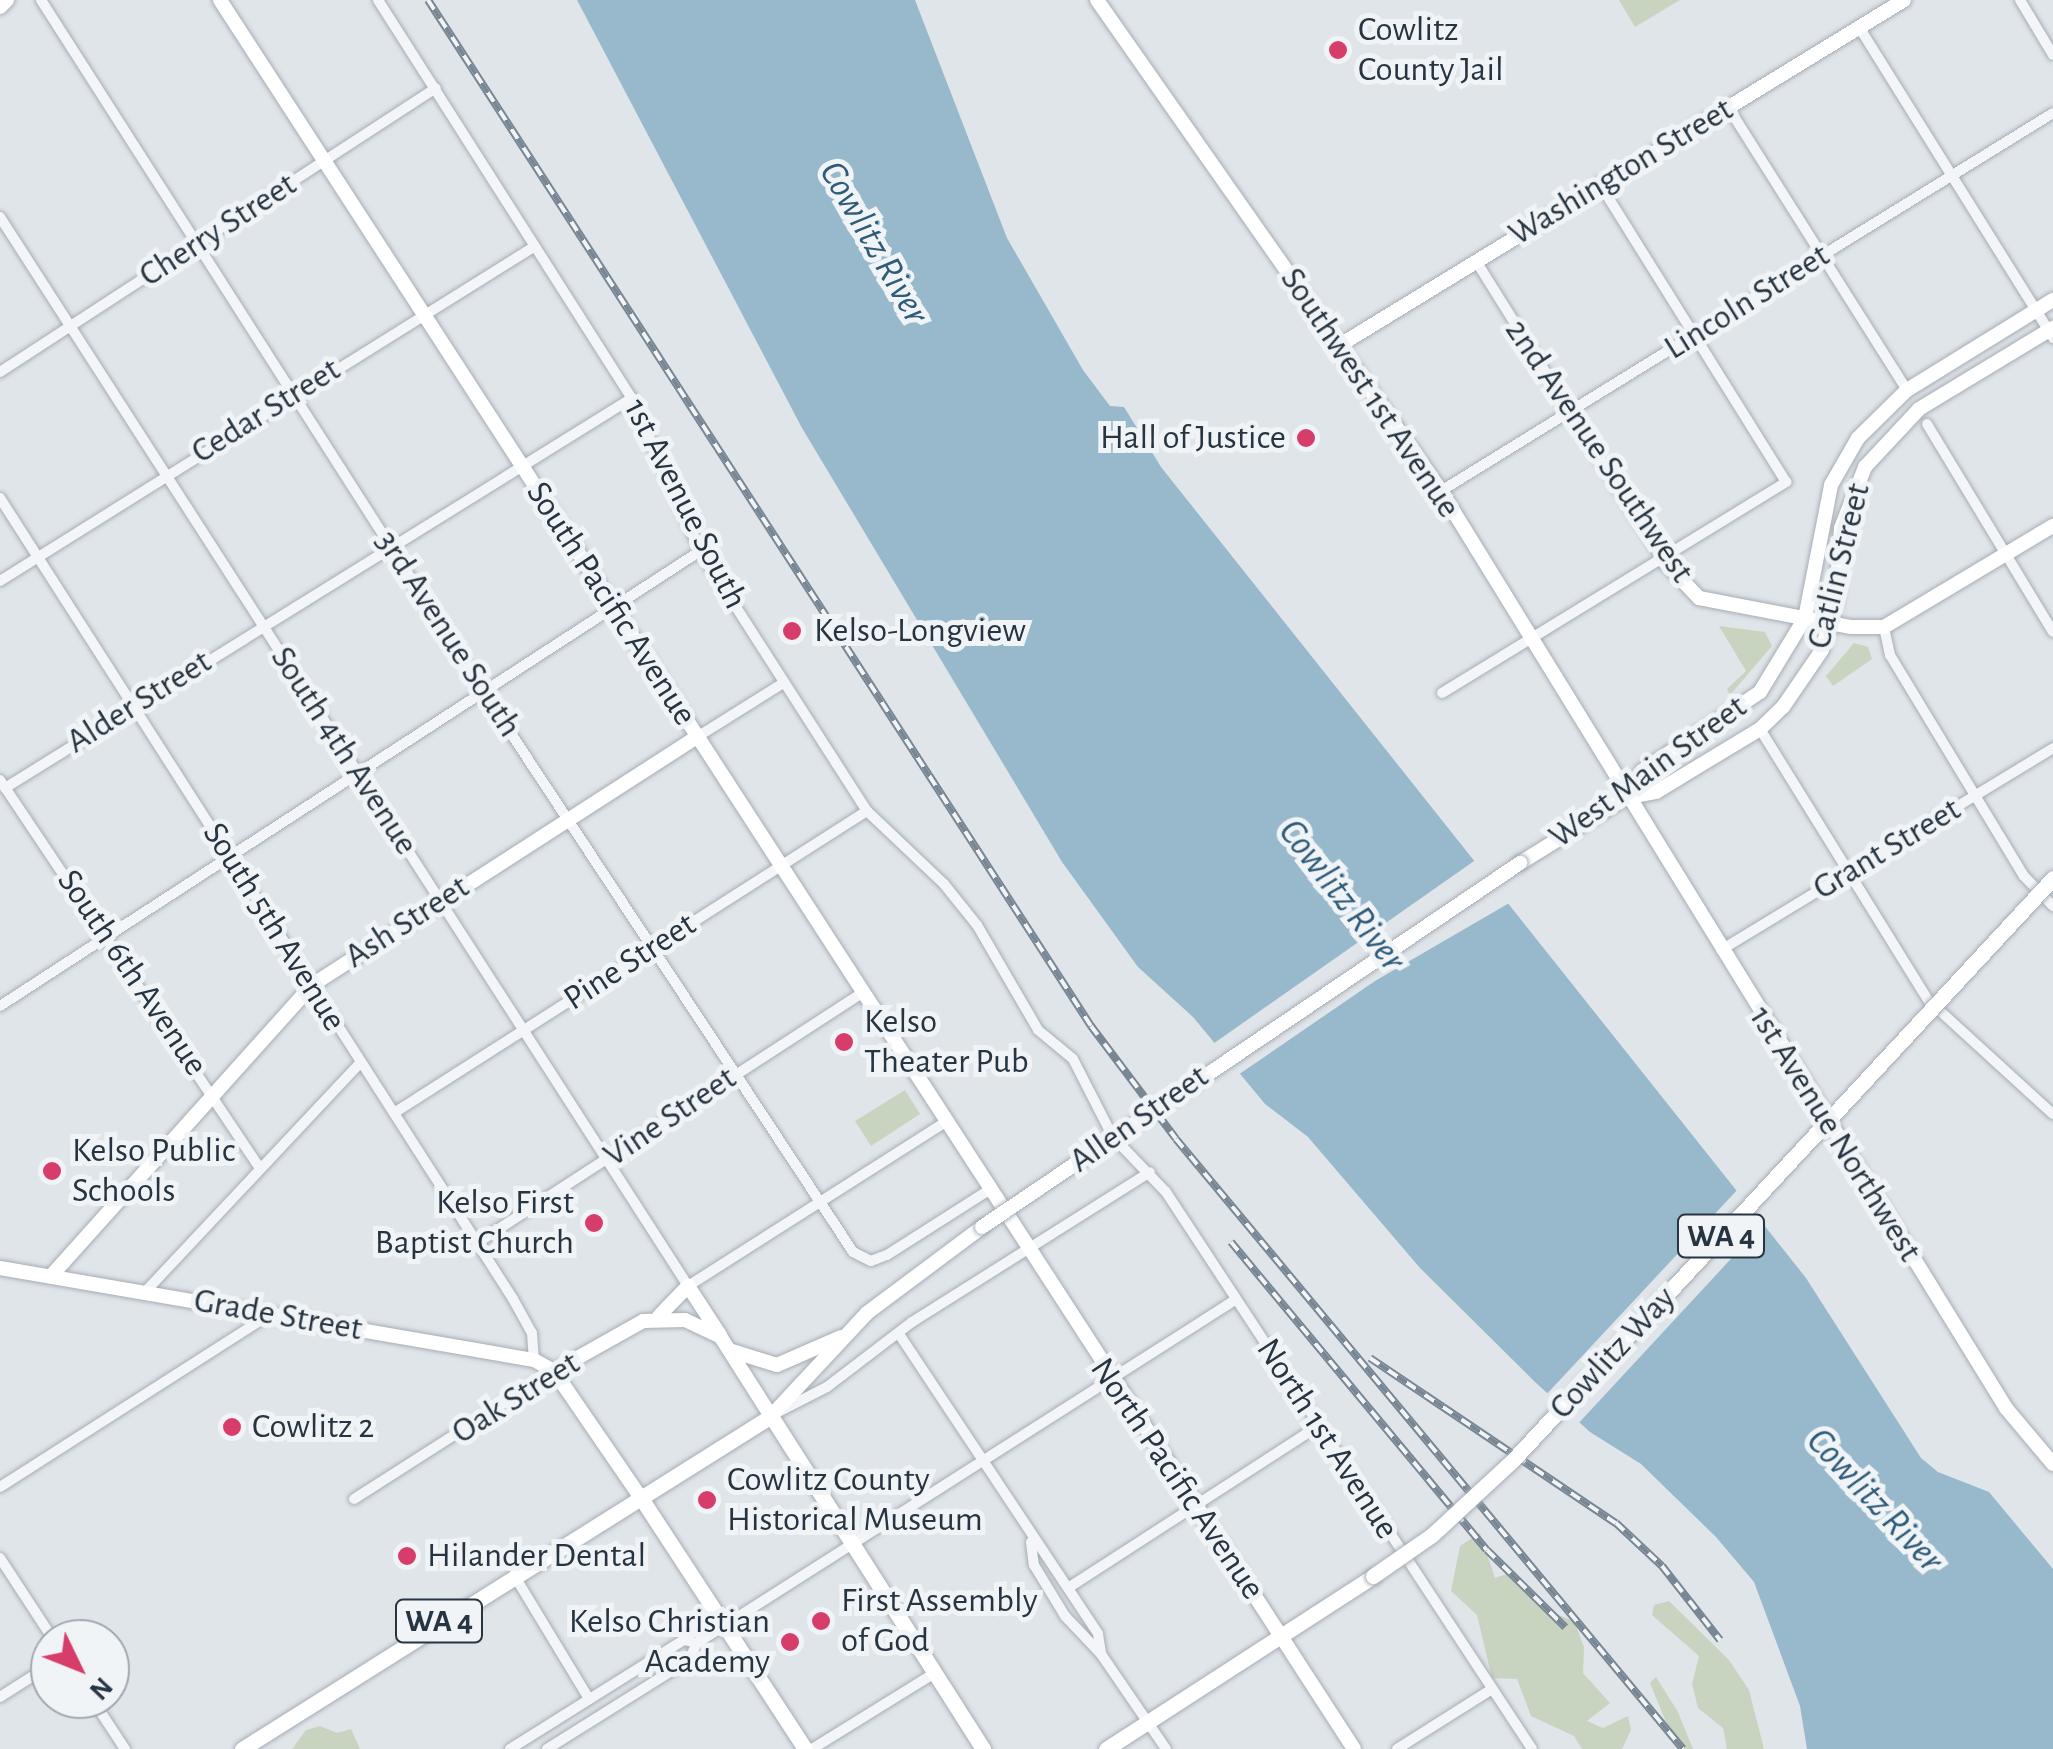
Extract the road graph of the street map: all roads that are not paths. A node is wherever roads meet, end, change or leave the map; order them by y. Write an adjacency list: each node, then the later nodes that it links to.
1 (7, 0): 8 (main road)
2 (42, 0): 18 (street, 3rd Avenue South)
3 (220, 0): 14 (main road, South Pacific Avenue)
4 (378, 0): 11 (street, 1st Avenue South)
5 (1096, 0): 28 (main road, Southwest 1st Avenue)
6 (1904, 0): 9 (main road, Washington Street)
7 (2020, 0): 10 (street)
8 (0, 7)
9 (1859, 28): 12 (main road, Washington Street); 15 (street)
10 (2053, 54)
11 (436, 88): 14 (street, Cherry Street); 19 (street, 1st Avenue South)
12 (1728, 107): 16 (main road, Washington Street); 20 (street)
13 (2053, 114): 15 (street, Lincoln Street)
14 (324, 160): 18 (street, Cherry Street); 24 (main road, South Pacific Avenue)
15 (1951, 176): 20 (street, Lincoln Street); 23 (street)
16 (1599, 183): 21 (main road, Washington Street); 27 (street)
17 (0, 216): 25 (street, South 4th Avenue)
18 (196, 243): 25 (street, Cherry Street); 31 (street, 3rd Avenue South)
19 (535, 246): 24 (street, Cedar Street); 32 (street, 1st Avenue South)
20 (1820, 256): 27 (street, Lincoln Street); 30 (street)
21 (1476, 262): 28 (main road, Washington Street); 33 (street, 2nd Avenue Southwest)
22 (2053, 300): 23 (main road, Catlin Street)
23 (2036, 310): 26 (street); 30 (main road, Catlin Street)
24 (425, 312): 31 (street, Cedar Street); 35 (main road, South Pacific Avenue)
25 (70, 327): 29 (street, Cherry Street); 36 (street, South 4th Avenue)
26 (2052, 332): 48 (main road, Catlin Street)
27 (1693, 334): 33 (street, Lincoln Street); 44 (street, Catlin Street)
28 (1340, 345): 37 (main road, Southwest 1st Avenue)
29 (0, 372)
30 (1907, 390): 47 (main road, Catlin Street)
31 (292, 394): 36 (street, Cedar Street); 40 (street, 3rd Avenue South)
32 (632, 398): 35 (street, Alder Street); 41 (street, 1st Avenue South)
33 (1567, 413): 37 (street, Lincoln Street); 44 (street, 2nd Avenue Southwest)
34 (1927, 424): 42 (street)
35 (521, 463): 40 (street, Alder Street); 46 (main road, South Pacific Avenue)
36 (166, 476): 43 (street, Cedar Street); 49 (street, South 4th Avenue)
37 (1441, 491): 52 (main road, Southwest 1st Avenue)
38 (0, 498): 43 (street, South 5th Avenue)
39 (2053, 526): 42 (main road)
40 (391, 544): 49 (street, Alder Street); 54 (street, 3rd Avenue South)
41 (700, 551): 46 (street); 53 (street, 1st Avenue South)
42 (2006, 555): 50 (main road); 51 (street)
43 (38, 556): 45 (street, Cedar Street); 56 (street, South 5th Avenue)
44 (1662, 559): 47 (main road, 2nd Avenue Southwest); 52 (street, Catlin Street)
45 (0, 581)
46 (615, 605): 54 (street); 58 (main road, South Pacific Avenue)
47 (1805, 618): 48 (main road); 63 (main road, West Main Street)
48 (1830, 623): 50 (main road); 57 (main road, Catlin Street)
49 (263, 624): 56 (street, Alder Street); 60 (street, South 4th Avenue)
50 (1884, 627): 62 (street)
51 (2053, 632)
52 (1530, 639): 55 (street, Catlin Street); 63 (main road, Southwest 1st Avenue)
53 (782, 683): 58 (street, Ash Street); 64 (street, 1st Avenue South)
54 (483, 691): 60 (street); 65 (street, 3rd Avenue South)
55 (1442, 692)
56 (132, 706): 61 (street, Alder Street); 66 (street, South 5th Avenue)
57 (1760, 729): 63 (main road, Catlin Street); 69 (street)
58 (697, 738): 65 (main road, Ash Street); 68 (main road, South Pacific Avenue)
59 (2053, 748): 62 (street, Grant Street)
60 (357, 773): 66 (street); 71 (street, South 4th Avenue)
61 (2, 784): 73 (street, South 6th Avenue)
62 (1976, 796): 69 (street, Grant Street); 72 (street)
63 (1625, 798): 67 (main road, West Main Street); 75 (main road, 1st Avenue Northwest)
64 (867, 812): 68 (street, Pine Street); 86 (street, 1st Avenue South)
65 (567, 818): 71 (main road, Ash Street); 74 (street, 3rd Avenue South)
66 (230, 856): 73 (street); 76 (street, South 5th Avenue)
67 (1526, 858): 102 (main road, Allen Street, bridge)
68 (779, 866): 74 (street, Pine Street); 77 (main road, South Pacific Avenue)
69 (1851, 870): 75 (street, Grant Street); 84 (street)
70 (2053, 878): 124 (main road, Cowlitz Way / WA 4, bridge)
71 (440, 900): 76 (main road, Ash Street); 79 (street, South 4th Avenue)
72 (2053, 906)
73 (109, 934): 78 (street); 82 (street, South 6th Avenue)
74 (653, 946): 79 (street, Pine Street); 81 (street, 3rd Avenue South)
75 (1721, 950): 112 (main road, 1st Avenue Northwest)
76 (312, 985): 80 (street, South 5th Avenue); 82 (main road, Ash Street)
77 (863, 992): 81 (street, Vine Street); 85 (main road, South Pacific Avenue)
78 (0, 1006)
79 (524, 1031): 83 (street, Pine Street); 87 (street, South 4th Avenue)
80 (360, 1063): 83 (street, South 5th Avenue); 88 (street)
81 (733, 1075): 87 (street, Vine Street); 91 (street, 3rd Avenue South)
82 (212, 1092): 88 (street, South 6th Avenue); 96 (main road, Ash Street)
83 (394, 1114): 93 (street, South 5th Avenue)
84 (2053, 1114)
85 (945, 1122): 90 (main road, South Pacific Avenue); 91 (street)
86 (1114, 1136): 89 (street, North 1st Avenue)
87 (606, 1160): 93 (street, Vine Street); 97 (street, South 4th Avenue)
88 (260, 1168): 98 (street)
89 (1150, 1172): 94 (street, Allen Street); 99 (street, North 1st Avenue)
90 (989, 1190): 91 (street, 3rd Avenue South); 92 (main road, South Pacific Avenue)
91 (819, 1203): 97 (street)
92 (1002, 1207): 94 (main road, North Pacific Avenue)
93 (477, 1243): 106 (street, South 5th Avenue)
94 (1027, 1249): 104 (street, Allen Street); 108 (main road, North Pacific Avenue)
95 (0, 1268): 96 (main road, Grade Street)
96 (51, 1276): 98 (main road, Grade Street)
97 (688, 1286): 101 (main road, Oak Street); 103 (main road)
98 (145, 1292): 100 (main road, Grade Street)
99 (1235, 1300): 108 (street); 110 (street, North 1st Avenue)
100 (271, 1313): 106 (main road, Grade Street); 113 (street)
101 (659, 1316): 103 (main road); 107 (main road, Oak Street)
102 (848, 1334): 105 (main road); 109 (main road, Allen Street)
103 (720, 1336): 105 (main road)
104 (901, 1337): 109 (street, Allen Street); 111 (street)
105 (731, 1351): 109 (main road)
106 (534, 1360): 107 (main road, Grade Street)
107 (554, 1370): 114 (main road); 115 (street, Oak Street)
108 (1110, 1379): 111 (street); 116 (main road, North Pacific Avenue)
109 (771, 1416): 114 (main road, Allen Street / WA 4); 118 (main road)
110 (1320, 1426): 116 (street); 129 (street, North 1st Avenue)
111 (981, 1460): 117 (street); 118 (street)
112 (2053, 1464)
113 (0, 1487)
114 (641, 1498): 120 (main road, Allen Street / WA 4); 123 (main road)
115 (354, 1499)
116 (1192, 1508): 121 (street); 124 (main road, North Pacific Avenue)
117 (1032, 1541): 121 (street); 126 (street)
118 (850, 1545): 123 (street); 127 (main road)
119 (0, 1558): 122 (street)
120 (514, 1575): 131 (street); 135 (main road, Allen Street / WA 4)
121 (1068, 1588): 126 (street)
122 (40, 1619)
123 (724, 1626): 125 (street); 138 (main road)
124 (1282, 1634): 133 (main road, Cowlitz Way / WA 4); 142 (main road, North Pacific Avenue)
125 (696, 1643): 131 (street); 137 (street)
126 (1101, 1654): 133 (street)
127 (933, 1674): 138 (street); 139 (main road)
128 (30, 1677): 130 (street)
129 (1492, 1689): 143 (street); 144 (street, North 1st Avenue)
130 (0, 1696)
131 (589, 1699): 136 (street)
132 (105, 1719): 134 (street)
133 (1148, 1722): 140 (main road, Cowlitz Way / WA 4); 141 (street)
134 (125, 1749)
135 (242, 1749)
136 (510, 1749)
137 (547, 1749)
138 (808, 1749)
139 (983, 1749)
140 (1106, 1749)
141 (1166, 1749)
142 (1354, 1749)
143 (1397, 1749)
144 (1532, 1749)

